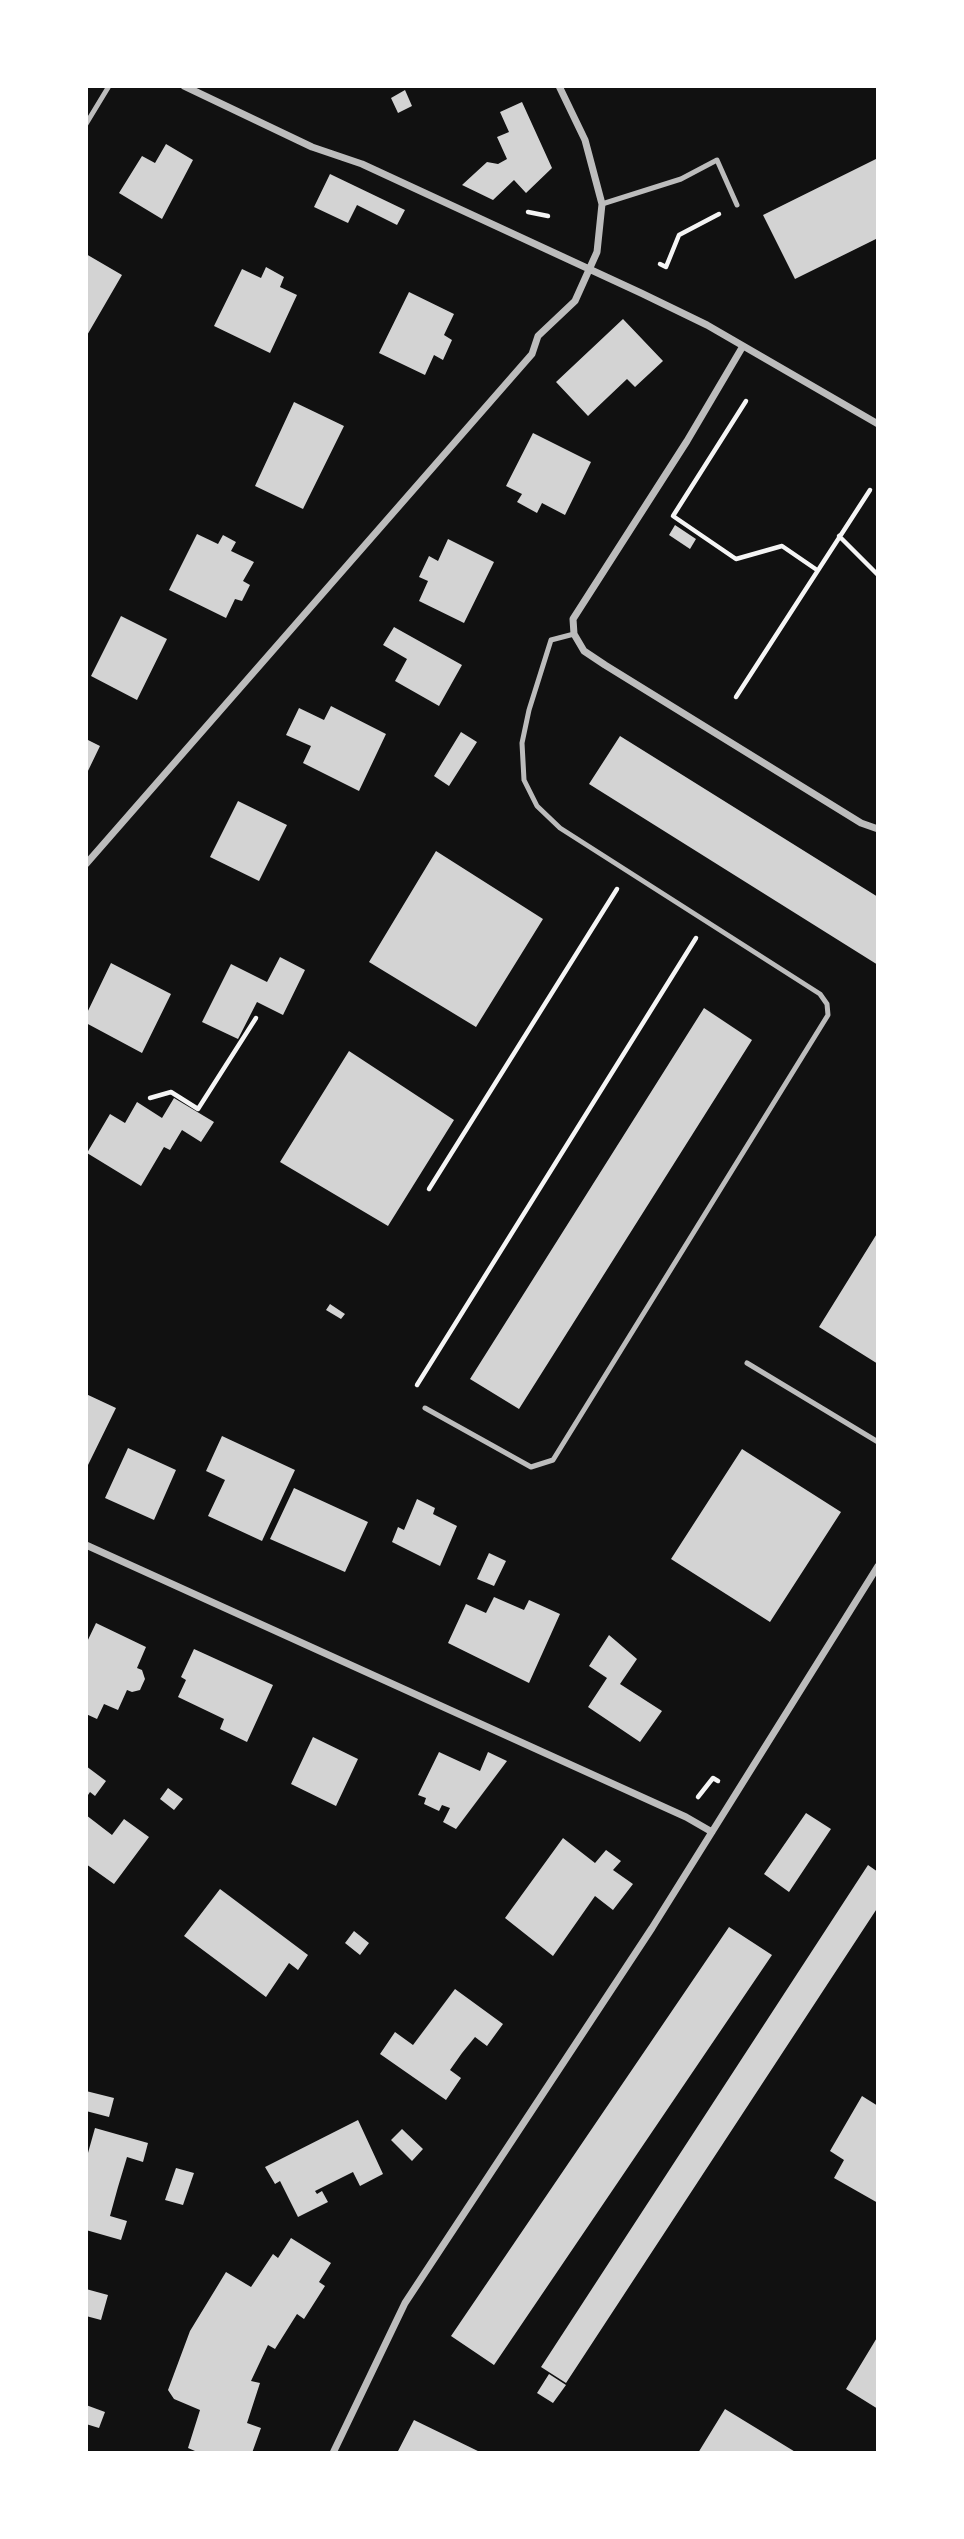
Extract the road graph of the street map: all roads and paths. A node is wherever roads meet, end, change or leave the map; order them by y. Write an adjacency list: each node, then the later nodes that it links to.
1 (109, 86): 4 (lane)
2 (184, 86): 10 (street)
3 (559, 86): 5 (street)
4 (86, 124)
5 (602, 204): 6 (lane); 10 (street)
6 (737, 205): 9 (path)
7 (521, 211): 8 (path)
8 (548, 216)
9 (660, 264)
10 (592, 270): 11 (street); 21 (street)
11 (743, 346): 13 (street); 18 (street)
12 (746, 401): 16 (path)
13 (878, 424)
14 (870, 490): 15 (path)
15 (839, 536): 16 (path); 17 (path)
16 (817, 570): 19 (path)
17 (878, 575)
18 (574, 634): 20 (street); 22 (lane)
19 (736, 697)
20 (878, 829)
21 (86, 864)
22 (629, 871): 23 (lane); 26 (path)
23 (707, 920): 28 (path); 28 (lane)
24 (256, 1018): 25 (path)
25 (150, 1098)
26 (429, 1189)
27 (747, 1363): 29 (lane)
28 (425, 1408)
29 (878, 1442)
30 (86, 1545): 34 (street)
31 (878, 1566): 34 (street)
32 (713, 1778): 33 (path)
33 (696, 1800)
34 (712, 1832): 35 (street)
35 (333, 2453)

